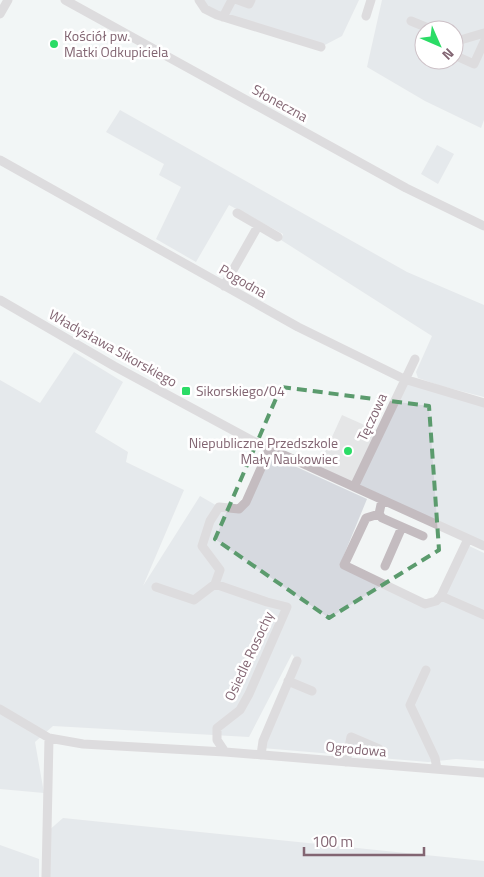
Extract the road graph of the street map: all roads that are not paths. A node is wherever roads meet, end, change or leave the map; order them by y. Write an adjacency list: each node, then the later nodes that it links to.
1 (8, 0): 8 (street)
2 (65, 0): 19 (street, Słoneczna)
3 (199, 0): 10 (street)
4 (232, 0): 10 (street)
5 (238, 0): 6 (street)
6 (251, 0)
7 (371, 0): 9 (street)
8 (0, 14)
9 (366, 16)
10 (223, 17): 14 (street)
11 (484, 33): 12 (street)
12 (464, 39)
13 (484, 42): 15 (street)
14 (321, 47)
15 (464, 60)
16 (0, 160): 21 (street, Pogodna)
17 (237, 213): 18 (street)
18 (258, 226): 20 (street); 21 (street)
19 (484, 226)
20 (278, 236)
21 (224, 286): 24 (street, Pogodna)
22 (0, 300): 26 (street, Władysława Sikorskiego)
23 (415, 359): 24 (street, Tęczowa)
24 (404, 379): 25 (street, Pogodna); 27 (street, Tęczowa)
25 (484, 403)
26 (270, 448): 27 (street, Władysława Sikorskiego); 35 (street)
27 (354, 487): 28 (street, Władysława Sikorskiego)
28 (382, 500): 29 (street); 32 (street, Władysława Sikorskiego)
29 (379, 514): 30 (street); 37 (street)
30 (402, 527): 31 (street); 34 (street)
31 (423, 536)
32 (468, 539): 33 (street, Władysława Sikorskiego); 37 (street)
33 (484, 546)
34 (385, 566)
35 (215, 584): 36 (street); 46 (street, Osiedle Rosochy)
36 (156, 587)
37 (441, 596): 38 (street)
38 (484, 615)
39 (297, 660): 41 (street)
40 (426, 670): 49 (street)
41 (288, 681): 42 (street); 47 (street)
42 (312, 691)
43 (0, 709): 44 (street)
44 (49, 738): 46 (street); 51 (street)
45 (379, 749): 48 (street)
46 (225, 752): 47 (street, Ogrodowa)
47 (261, 755): 48 (street, Ogrodowa)
48 (346, 762): 49 (street, Ogrodowa)
49 (437, 769): 50 (street, Ogrodowa)
50 (484, 773)
51 (46, 877)

